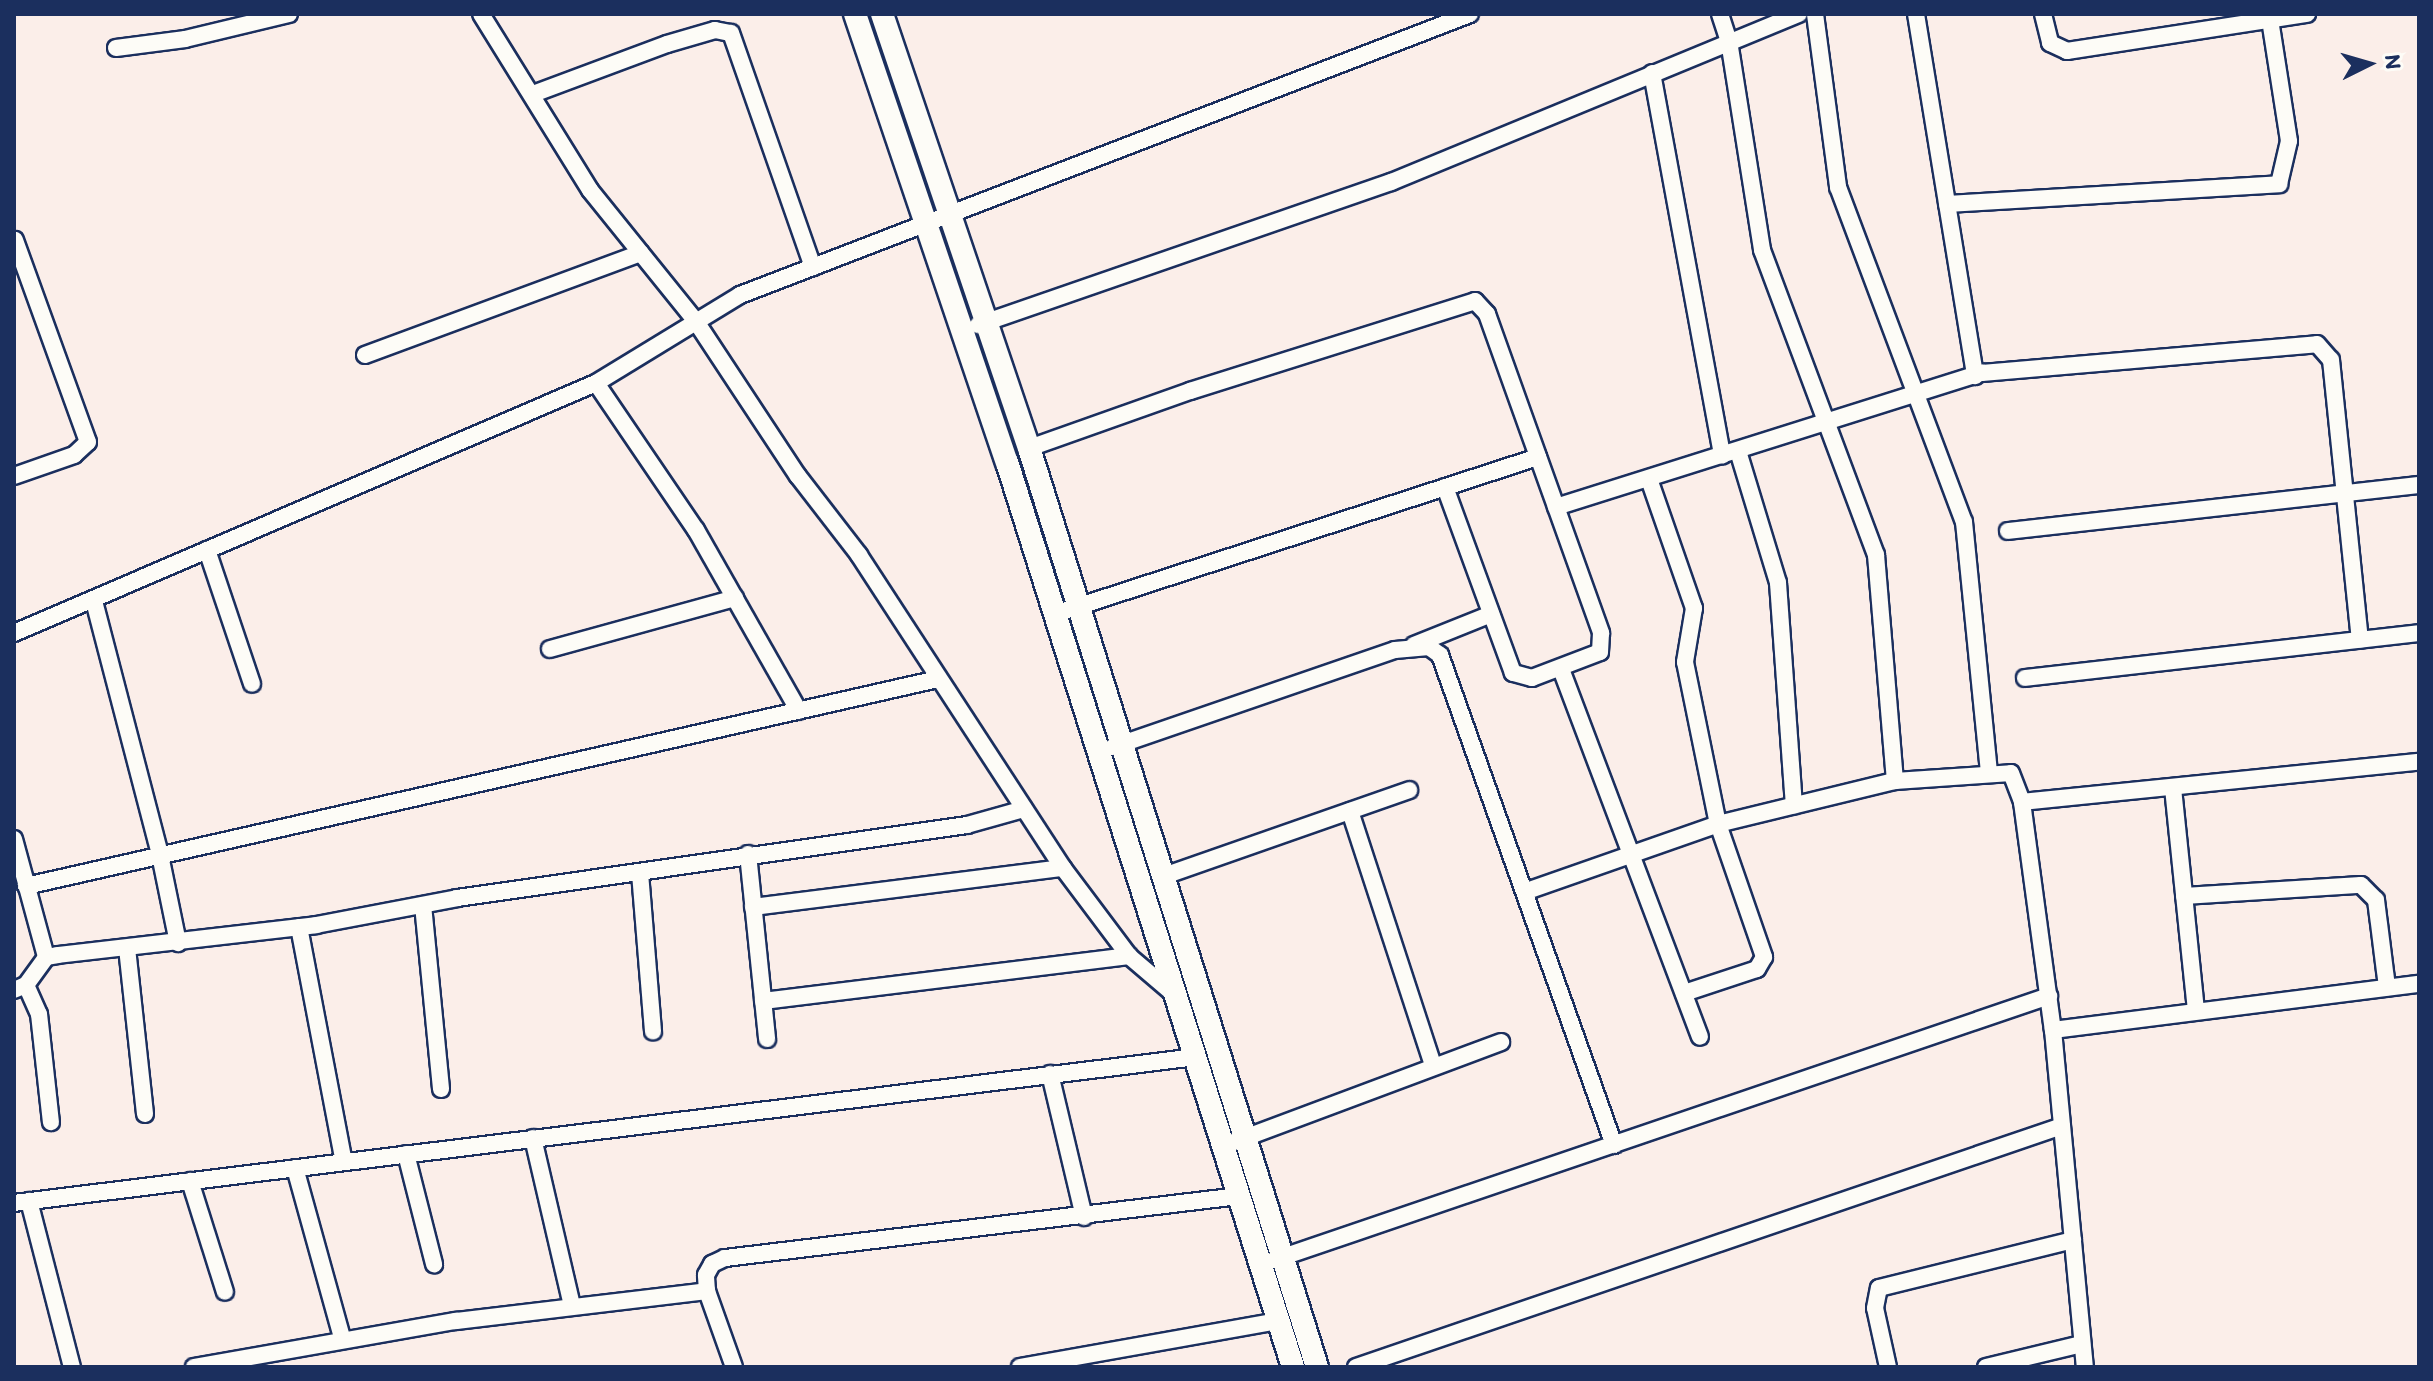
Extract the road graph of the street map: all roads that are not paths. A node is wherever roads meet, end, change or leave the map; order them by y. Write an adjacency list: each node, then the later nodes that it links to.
1 (289, 14): 13 (street)
2 (481, 14): 17 (street)
3 (855, 14): 20 (main road)
4 (882, 14): 19 (main road)
5 (1470, 14): 19 (street)
6 (1720, 14): 14 (street)
7 (1799, 14): 14 (street)
8 (1815, 14): 30 (street)
9 (1916, 14): 18 (street)
10 (2043, 14): 12 (street)
11 (2307, 14): 12 (street)
12 (2269, 17): 18 (street)
13 (250, 19): 15 (street)
14 (1729, 41): 16 (street); 31 (street)
15 (116, 48)
16 (1652, 73): 25 (street); 33 (street)
17 (533, 94): 22 (street); 23 (street)
18 (1947, 204): 28 (street)
19 (950, 212): 20 (street); 25 (main road)
20 (924, 224): 23 (street); 26 (main road)
21 (15, 240): 35 (street)
22 (641, 253): 24 (street); 27 (street)
23 (813, 267): 24 (street)
24 (695, 320): 29 (street); 55 (street)
25 (987, 323): 26 (street); 32 (main road)
26 (962, 329): 46 (main road)
27 (365, 355)
28 (1975, 376): 30 (street); 39 (street)
29 (596, 383): 42 (street); 43 (street)
30 (1912, 395): 31 (street); 60 (street)
31 (1829, 420): 33 (street); 61 (street)
32 (1029, 448): 34 (street); 45 (main road)
33 (1730, 453): 36 (street); 65 (street)
34 (1538, 457): 38 (street); 40 (street)
35 (16, 469)
36 (1649, 479): 40 (street); 68 (street)
37 (2419, 485): 39 (street)
38 (1445, 487): 45 (street); 47 (street)
39 (2346, 494): 41 (street); 50 (street)
40 (1556, 507): 53 (street)
41 (2008, 531)
42 (207, 550): 44 (street); 56 (street)
43 (735, 598): 52 (street); 57 (street)
44 (94, 601): 48 (street); 72 (street)
45 (1079, 607): 46 (street); 58 (main road)
46 (1055, 614): 58 (main road)
47 (1491, 614): 51 (street); 53 (street)
48 (14, 633)
49 (2419, 633): 50 (street)
50 (2360, 640): 54 (street)
51 (1414, 645): 58 (street); 77 (street)
52 (550, 649)
53 (1561, 669): 71 (street)
54 (2025, 678)
55 (938, 679): 57 (street); 66 (street)
56 (252, 684)
57 (799, 711): 72 (street)
58 (1109, 749): 75 (main road); 90 (main road)
59 (2419, 762): 62 (street)
60 (1989, 773): 61 (street); 64 (street)
61 (1895, 781): 65 (street)
62 (2173, 788): 64 (street); 78 (street)
63 (1409, 790): 67 (street)
64 (2022, 802): 91 (street)
65 (1794, 805): 68 (street)
66 (1024, 809): 70 (street); 73 (street)
67 (1350, 811): 75 (street); 101 (street)
68 (1718, 824): 71 (street); 89 (street)
69 (14, 839): 76 (street)
70 (748, 854): 74 (street); 80 (street)
71 (1633, 854): 77 (street); 89 (street)
72 (160, 855): 76 (street); 82 (street)
73 (1063, 868): 80 (street); 84 (street)
74 (640, 873): 79 (street); 96 (street)
75 (1161, 877): 93 (main road)
76 (26, 886): 85 (street)
77 (1527, 891): 109 (street)
78 (2184, 896): 87 (street); 94 (street)
79 (423, 905): 81 (street); 103 (street)
80 (753, 907): 92 (street)
81 (299, 927): 82 (street); 112 (street)
82 (178, 943): 83 (street)
83 (127, 948): 85 (street); 104 (street)
84 (1129, 956): 90 (street); 92 (street)
85 (46, 957): 88 (street)
86 (2419, 984): 87 (street)
87 (2387, 987): 94 (street)
88 (20, 988): 105 (street)
89 (1684, 993): 97 (street)
90 (1175, 996): 93 (street); 100 (main road)
91 (2049, 996): 95 (street); 109 (street)
92 (763, 1001): 98 (street)
93 (1201, 1007): 107 (main road)
94 (2196, 1011): 95 (street)
95 (2053, 1030): 106 (street)
96 (653, 1031)
97 (1700, 1037)
98 (767, 1039)
99 (1501, 1042): 101 (street)
100 (1197, 1057): 102 (street); 110 (main road)
101 (1433, 1065): 107 (street)
102 (1050, 1074): 108 (street); 117 (street)
103 (441, 1089)
104 (145, 1114)
105 (51, 1122)
106 (2062, 1126): 118 (street); 134 (street)
107 (1245, 1137): 110 (street); 119 (main road)
108 (533, 1138): 111 (street); 124 (street)
109 (1614, 1145): 119 (street)
110 (1223, 1146): 115 (main road)
111 (406, 1154): 112 (street); 120 (street)
112 (344, 1162): 113 (street)
113 (295, 1168): 114 (street); 126 (street)
114 (190, 1181): 116 (street); 123 (street)
115 (1239, 1196): 117 (street); 121 (main road)
116 (22, 1202): 128 (street)
117 (1084, 1217): 122 (street)
118 (2073, 1240): 127 (street); 135 (street)
119 (1283, 1257): 121 (street); 133 (main road)
120 (434, 1264)
121 (1261, 1264): 125 (main road)
122 (707, 1291): 124 (street); 130 (street)
123 (225, 1292)
124 (572, 1306): 126 (street)
125 (1278, 1321): 131 (street); 132 (main road)
126 (342, 1338): 129 (street)
127 (2082, 1344): 136 (street); 137 (street)
128 (72, 1367)
129 (194, 1367)
130 (734, 1367)
131 (1020, 1367)
132 (1293, 1367)
133 (1317, 1367)
134 (1356, 1367)
135 (1888, 1367)
136 (1986, 1367)
137 (2085, 1367)

